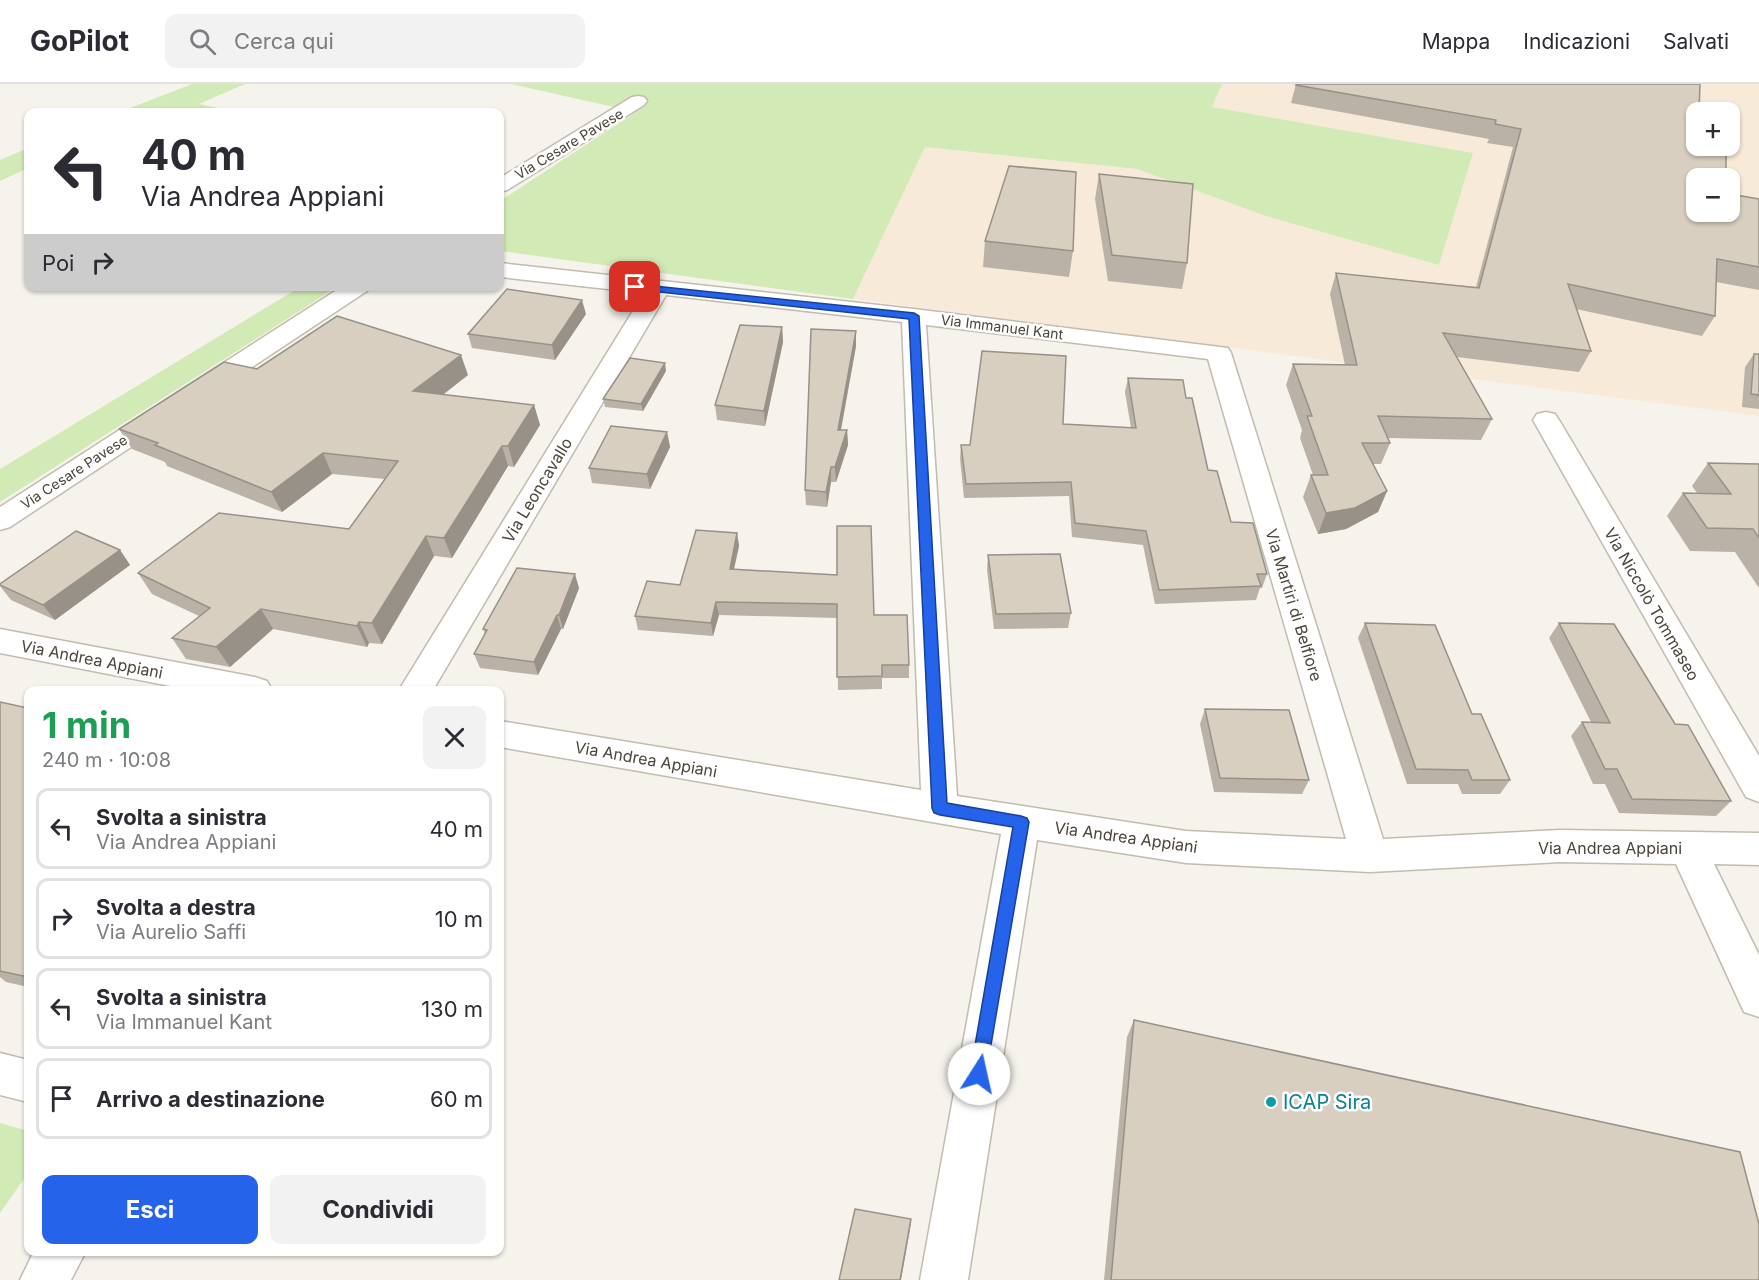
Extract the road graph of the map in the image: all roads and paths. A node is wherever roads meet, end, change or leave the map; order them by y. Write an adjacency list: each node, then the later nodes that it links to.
1 (638, 101): 2 (street, Via Cesare Pavese)
2 (504, 184)
3 (504, 270): 4 (street, Via Immanuel Kant)
4 (658, 289): 6 (street, Via Immanuel Kant); 12 (street, Via Leoncavallo)
5 (351, 291): 9 (street, Via Cesare Pavese)
6 (914, 316): 7 (street, Via Immanuel Kant); 15 (street)
7 (1219, 353): 19 (street, Via Martiri di Belfiore)
8 (1546, 420): 14 (street, Via Niccolò Tommaseo)
9 (0, 520)
10 (0, 641): 11 (street, Via Andrea Appiani)
11 (234, 686)
12 (418, 686)
13 (504, 735): 15 (street, Via Andrea Appiani)
14 (1759, 788)
15 (940, 808): 16 (street, Via Andrea Appiani)
16 (1021, 822): 19 (street, Via Andrea Appiani); 25 (street)
17 (1687, 848): 18 (street, Via Andrea Appiani); 19 (street, Via Andrea Appiani); 20 (street)
18 (1759, 849)
19 (1370, 856)
20 (1759, 998)
21 (0, 1074): 22 (street)
22 (24, 1080)
23 (59, 1256): 24 (street)
24 (44, 1280)
25 (944, 1280)

